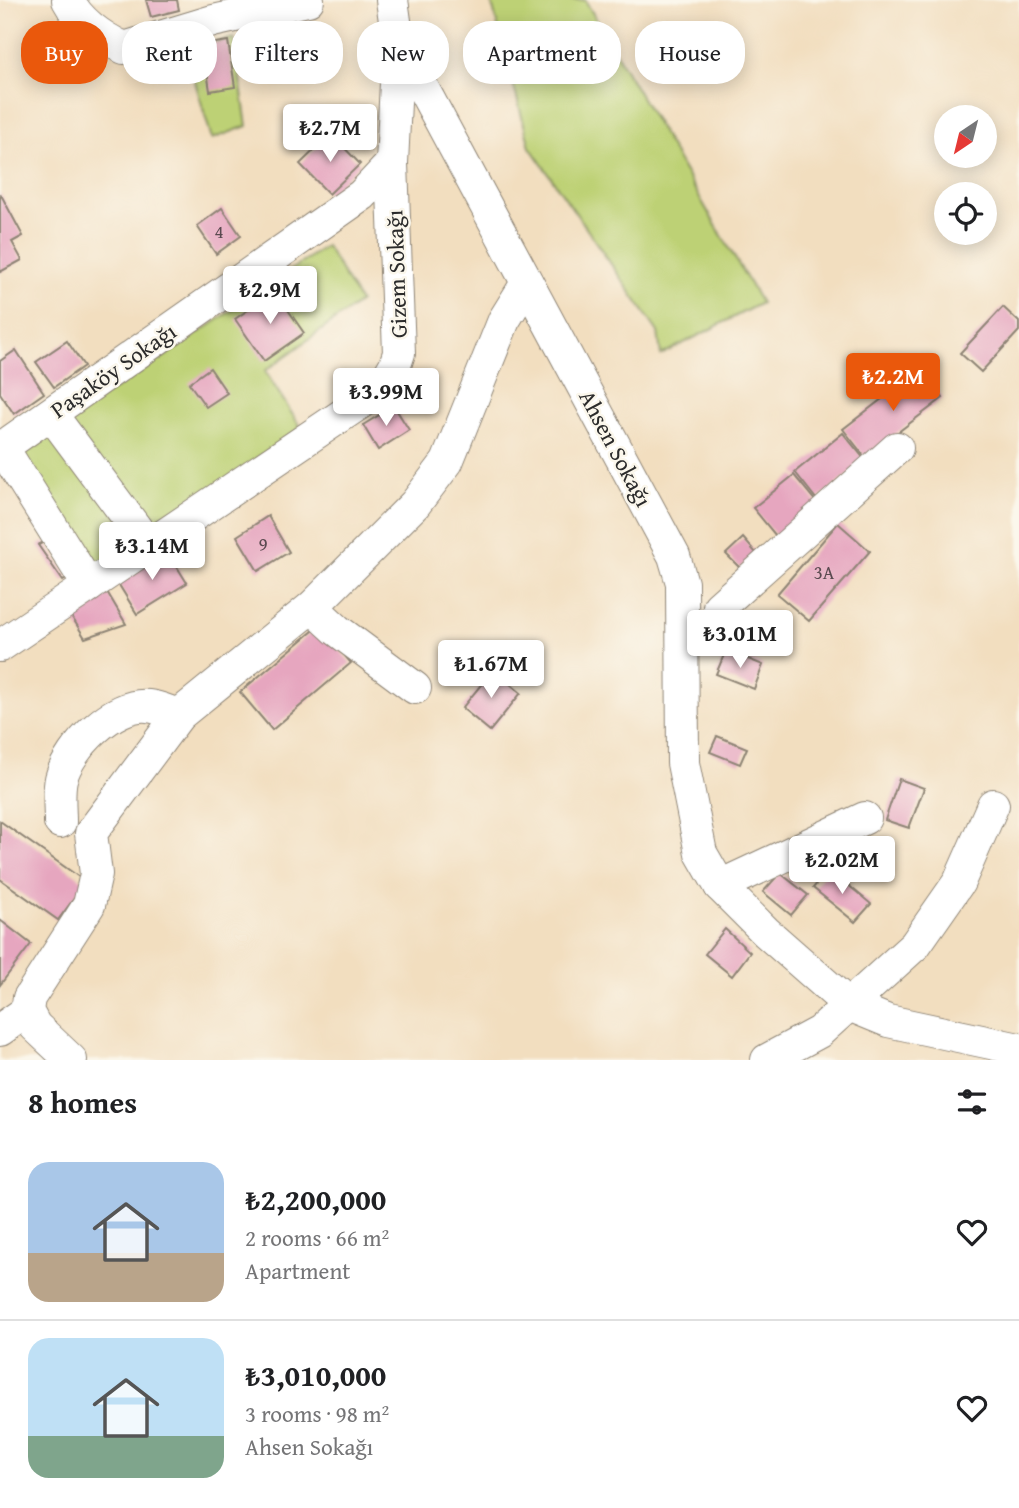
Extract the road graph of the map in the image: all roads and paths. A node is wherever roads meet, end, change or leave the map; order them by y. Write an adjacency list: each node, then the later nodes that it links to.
1 (68, 0): 2 (street)
2 (307, 0)
3 (392, 0): 4 (street)
4 (395, 21)
5 (396, 84): 7 (street, Gizem Sokağı)
6 (420, 84): 8 (street, Ahsen Sokağı)
7 (392, 163): 9 (street, Paşaköy Sokağı); 12 (street, Gizem Sokağı)
8 (527, 283): 14 (street); 22 (street, Ahsen Sokağı)
9 (51, 414): 10 (street, Paşaköy Sokağı); 12 (street)
10 (1, 448): 13 (street)
11 (897, 448): 15 (street)
12 (149, 546): 13 (street, Gizem Sokağı)
13 (89, 586): 16 (street, Gizem Sokağı)
14 (312, 607): 17 (street); 18 (street)
15 (719, 607)
16 (0, 646)
17 (415, 688)
18 (179, 715): 21 (street); 24 (street)
19 (993, 805): 23 (street)
20 (865, 818): 22 (street)
21 (60, 822)
22 (720, 886): 23 (street, Ahsen Sokağı)
23 (849, 1004): 26 (street, Ahsen Sokağı); 28 (street)
24 (27, 1011): 25 (street); 27 (street)
25 (0, 1030)
26 (1019, 1049)
27 (71, 1060)
28 (767, 1060)

